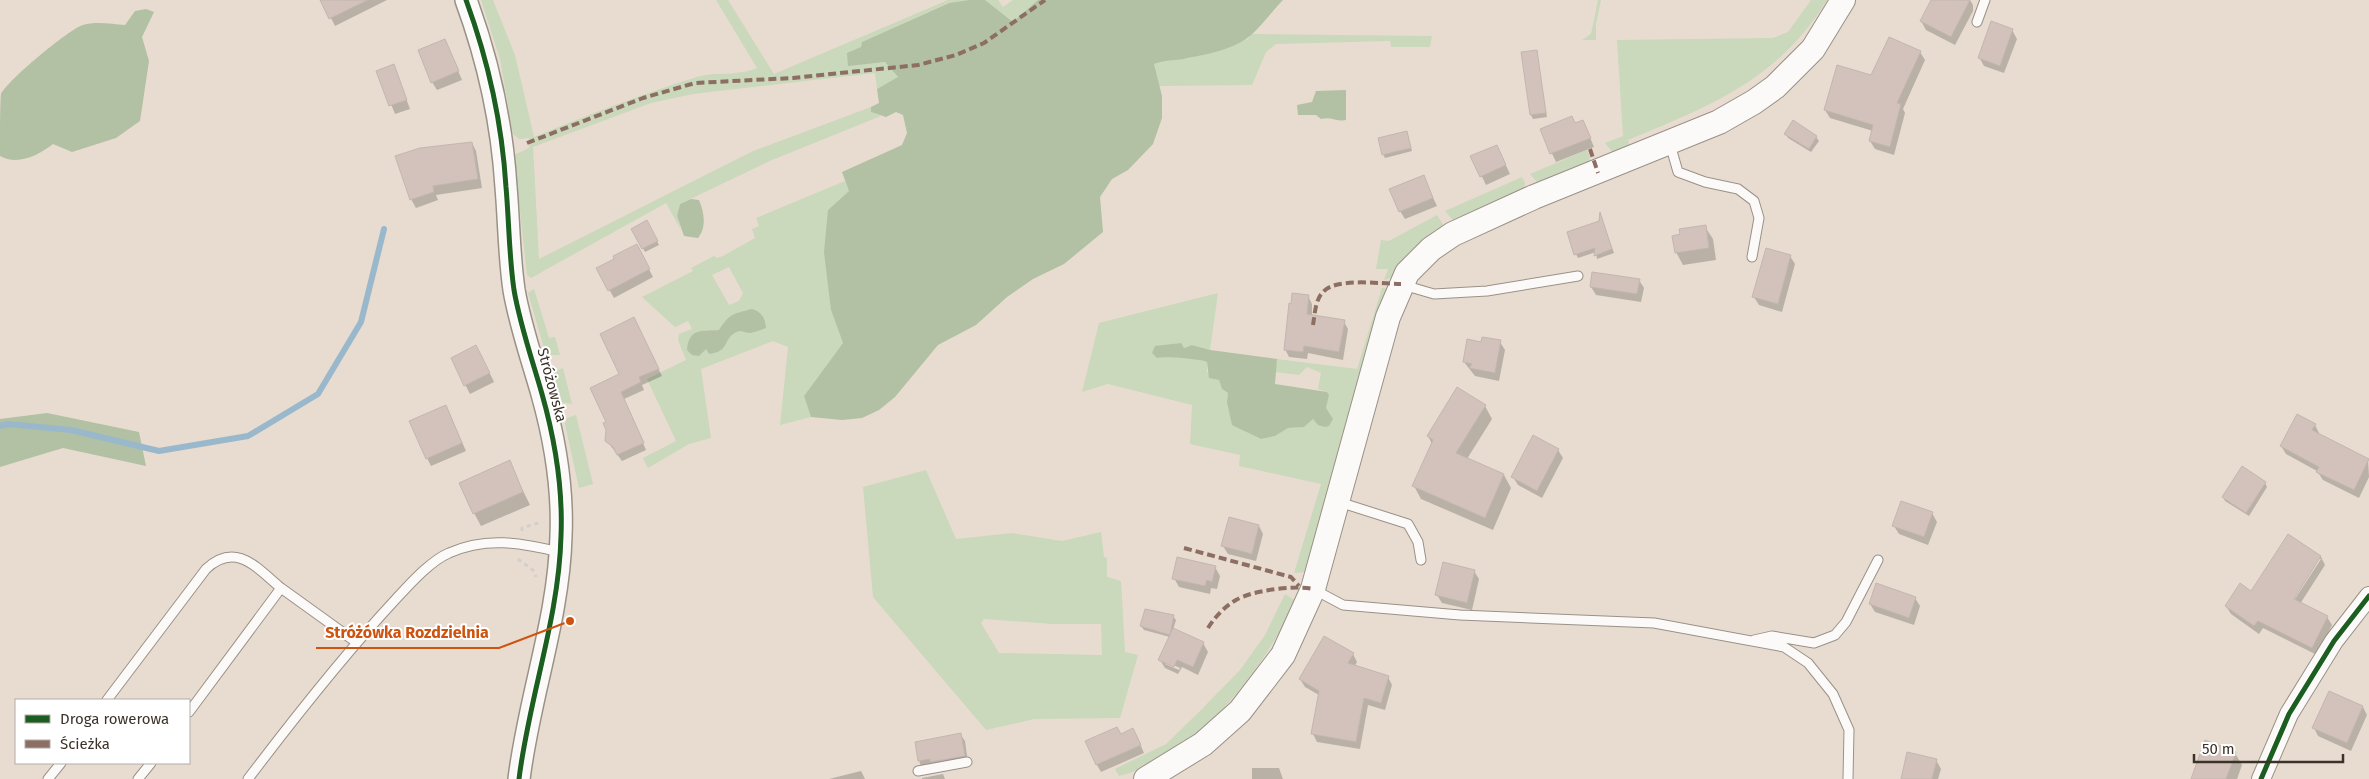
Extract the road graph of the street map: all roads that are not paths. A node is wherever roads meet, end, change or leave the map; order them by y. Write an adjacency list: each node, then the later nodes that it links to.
1 (466, 0): 10 (street, Stróżowska)
2 (1843, 0): 5 (main road)
3 (1985, 0): 4 (lane)
4 (1977, 22)
5 (1670, 144): 6 (lane); 8 (main road)
6 (1752, 257)
7 (1578, 276): 8 (lane)
8 (1401, 284): 9 (main road)
9 (1338, 502): 11 (lane); 14 (main road)
10 (560, 552): 17 (lane); 27 (street, Stróżowska)
11 (1421, 560)
12 (1878, 560): 16 (lane)
13 (281, 588): 17 (lane); 18 (lane); 19 (lane)
14 (1313, 589): 16 (lane); 28 (main road)
15 (2369, 596): 30 (street)
16 (1749, 641): 29 (lane)
17 (356, 642): 26 (lane)
18 (108, 699)
19 (190, 711)
20 (968, 762): 23 (lane)
21 (59, 764): 24 (lane)
22 (149, 764): 25 (lane)
23 (918, 770)
24 (48, 779)
25 (138, 779)
26 (248, 779)
27 (519, 779)
28 (1146, 779)
29 (1848, 779)
30 (2261, 779)

